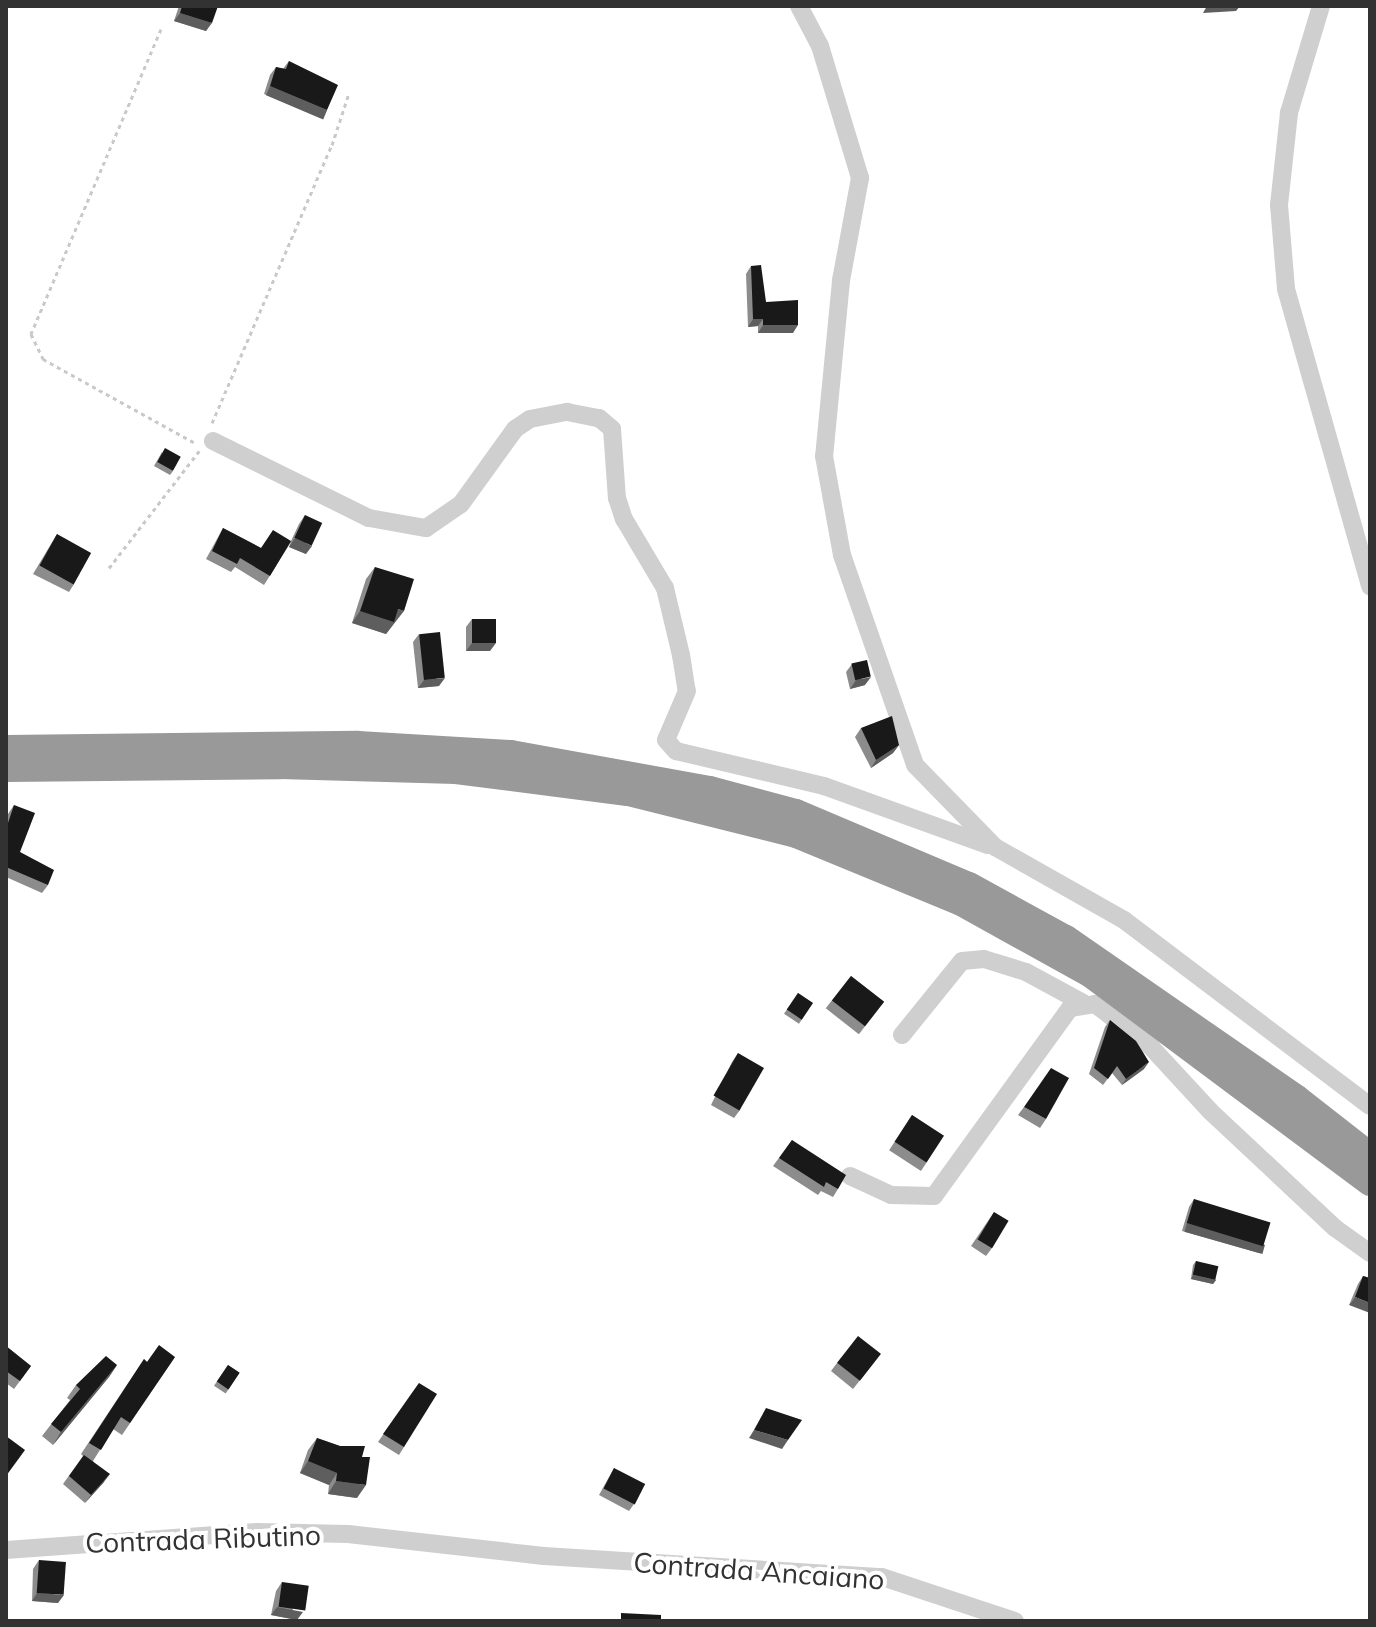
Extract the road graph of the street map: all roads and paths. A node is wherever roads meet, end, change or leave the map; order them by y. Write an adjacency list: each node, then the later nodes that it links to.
1 (799, 6): 10 (street)
2 (1321, 6): 7 (street)
3 (161, 29): 6 (path)
4 (349, 93): 5 (path)
5 (213, 441): 10 (street)
6 (109, 568)
7 (1370, 586)
8 (6, 748): 14 (highway)
9 (6, 769): 16 (highway)
10 (995, 847): 13 (street)
11 (1083, 1003): 12 (street); 15 (street); 17 (street)
12 (902, 1035)
13 (1370, 1106)
14 (1370, 1155)
15 (850, 1176)
16 (1370, 1183)
17 (1370, 1253)
18 (6, 1550): 19 (street, Contrada Ributino)
19 (544, 1556): 20 (street, Contrada Ancaiano)
20 (1015, 1621)

